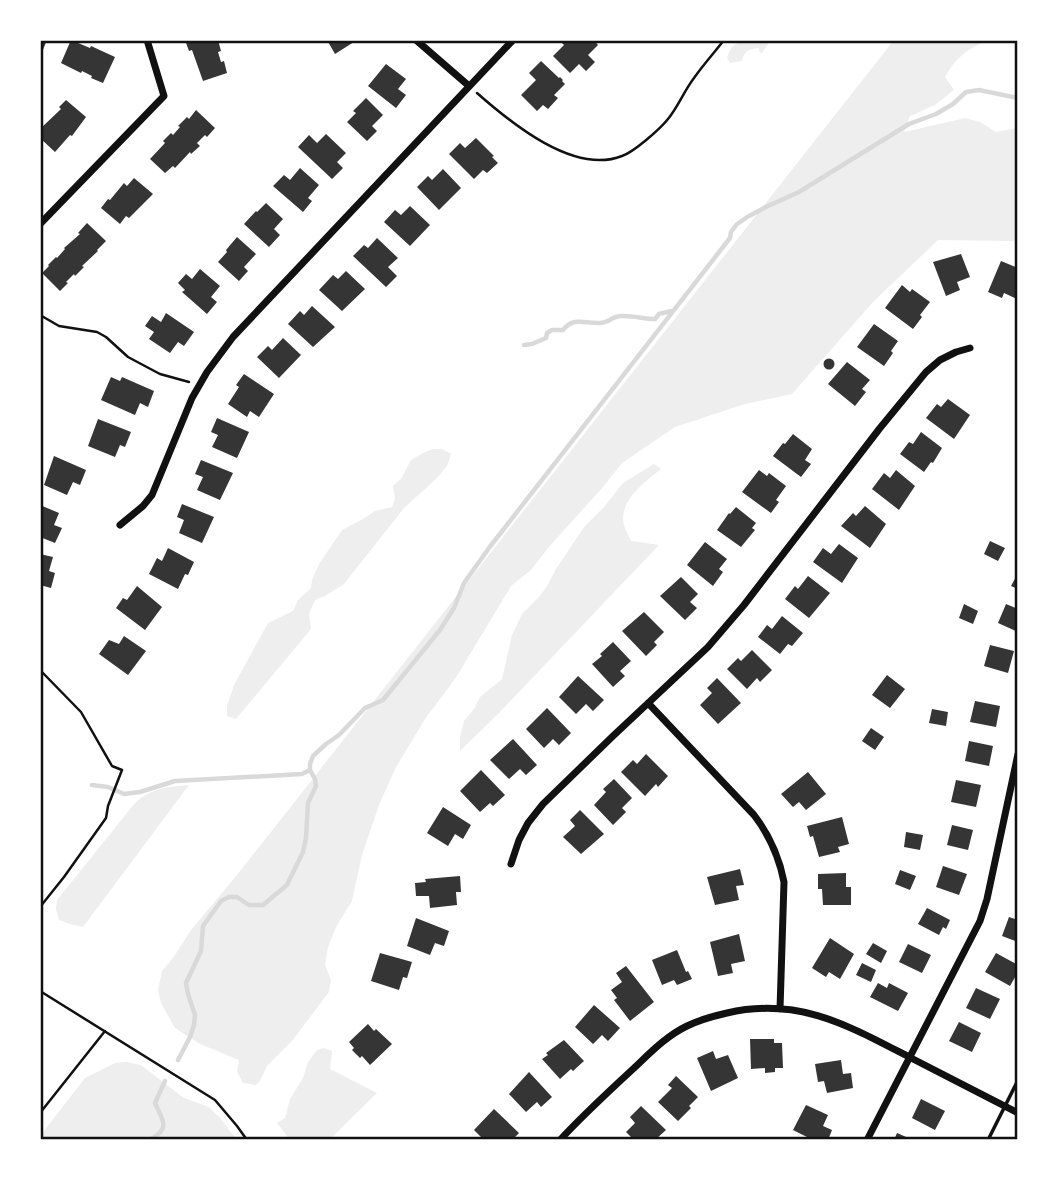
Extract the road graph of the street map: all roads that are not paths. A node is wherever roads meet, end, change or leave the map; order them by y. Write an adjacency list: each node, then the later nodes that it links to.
1 (147, 40): 5 (street)
2 (416, 40): 4 (street)
3 (513, 40): 4 (street)
4 (469, 86): 7 (street)
5 (40, 224)
6 (970, 348): 8 (street)
7 (120, 525)
8 (648, 704): 10 (street); 11 (street)
9 (1018, 754): 12 (street)
10 (511, 864)
11 (780, 1009): 12 (street); 16 (street)
12 (910, 1058): 14 (street); 17 (street)
13 (1018, 1080): 14 (lane)
14 (1004, 1106): 15 (street); 18 (lane)
15 (1018, 1113)
16 (560, 1140)
17 (867, 1140)
18 (988, 1140)

